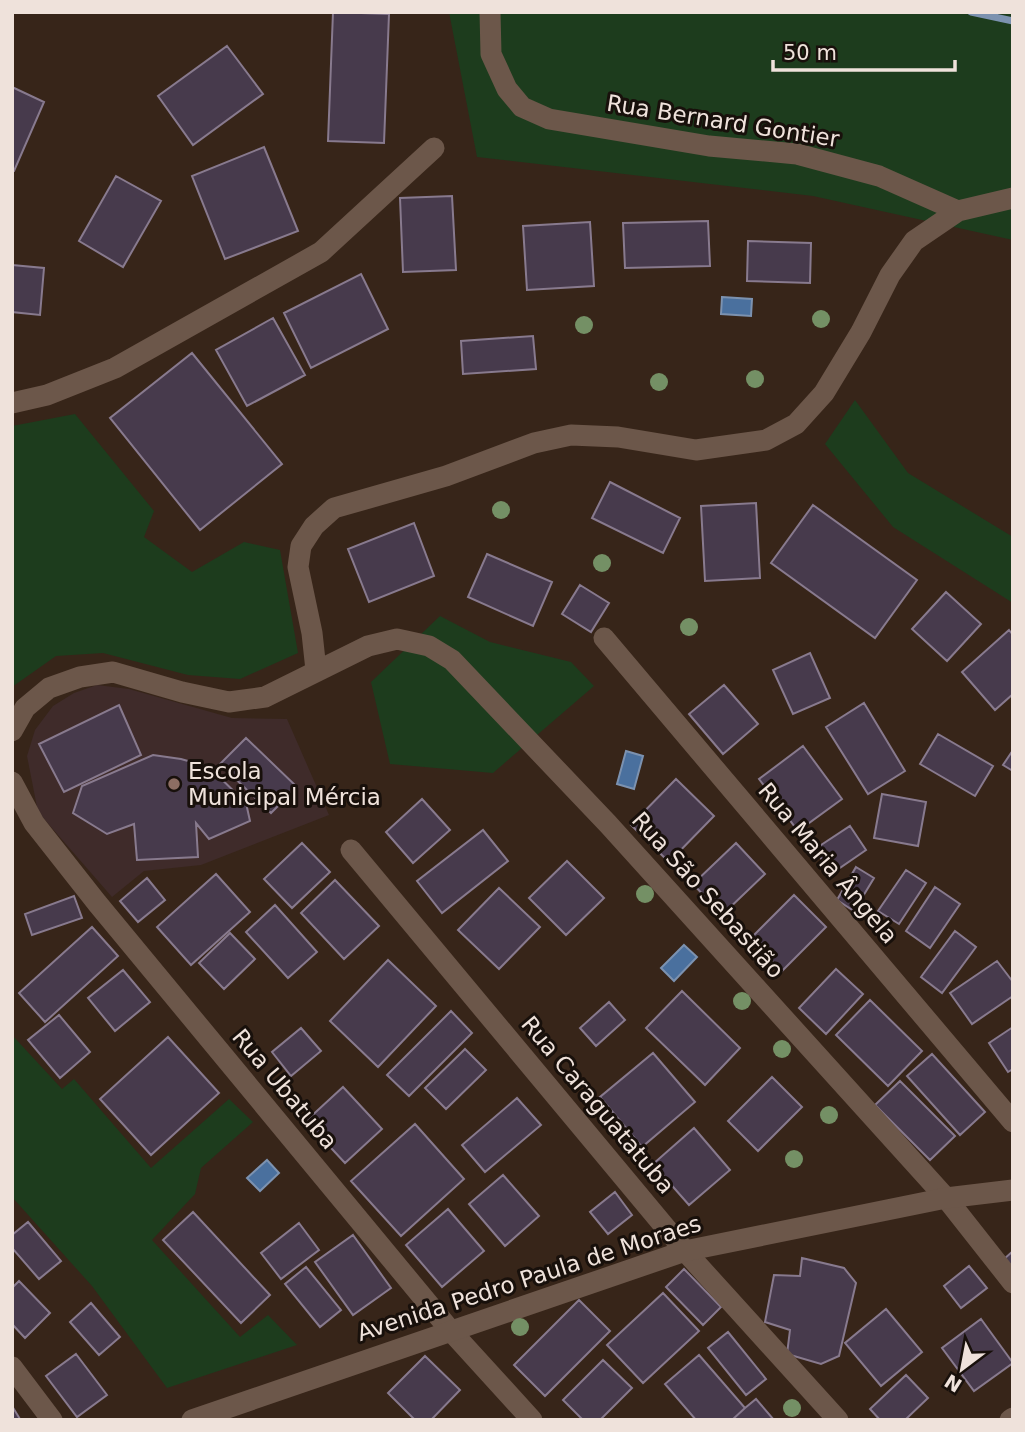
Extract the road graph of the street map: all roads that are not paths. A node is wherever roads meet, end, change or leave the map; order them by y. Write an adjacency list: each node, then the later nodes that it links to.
1 (490, 12): 4 (street, Rua Bernard Gontier)
2 (433, 149): 5 (street)
3 (1013, 198): 4 (street)
4 (958, 211): 7 (street)
5 (12, 403)
6 (604, 638): 11 (street, Rua Maria Ângela)
7 (316, 670): 8 (street); 13 (street, Rua São Sebastião)
8 (12, 731)
9 (12, 782): 16 (street, Rua Ubatuba)
10 (351, 850): 14 (street, Rua Caraguatatuba)
11 (1013, 1122)
12 (1013, 1190): 13 (street, Avenida Pedro Paula de Moraes)
13 (946, 1198): 14 (street, Avenida Pedro Paula de Moraes); 15 (street, Rua São Sebastião)
14 (685, 1251): 16 (street, Avenida Pedro Paula de Moraes); 21 (street, Rua Caraguatatuba)
15 (1013, 1283)
16 (450, 1330): 19 (street, Avenida Pedro Paula de Moraes); 20 (street, Rua Ubatuba)
17 (12, 1367): 18 (street)
18 (52, 1420)
19 (192, 1420)
20 (532, 1420)
21 (838, 1420)

